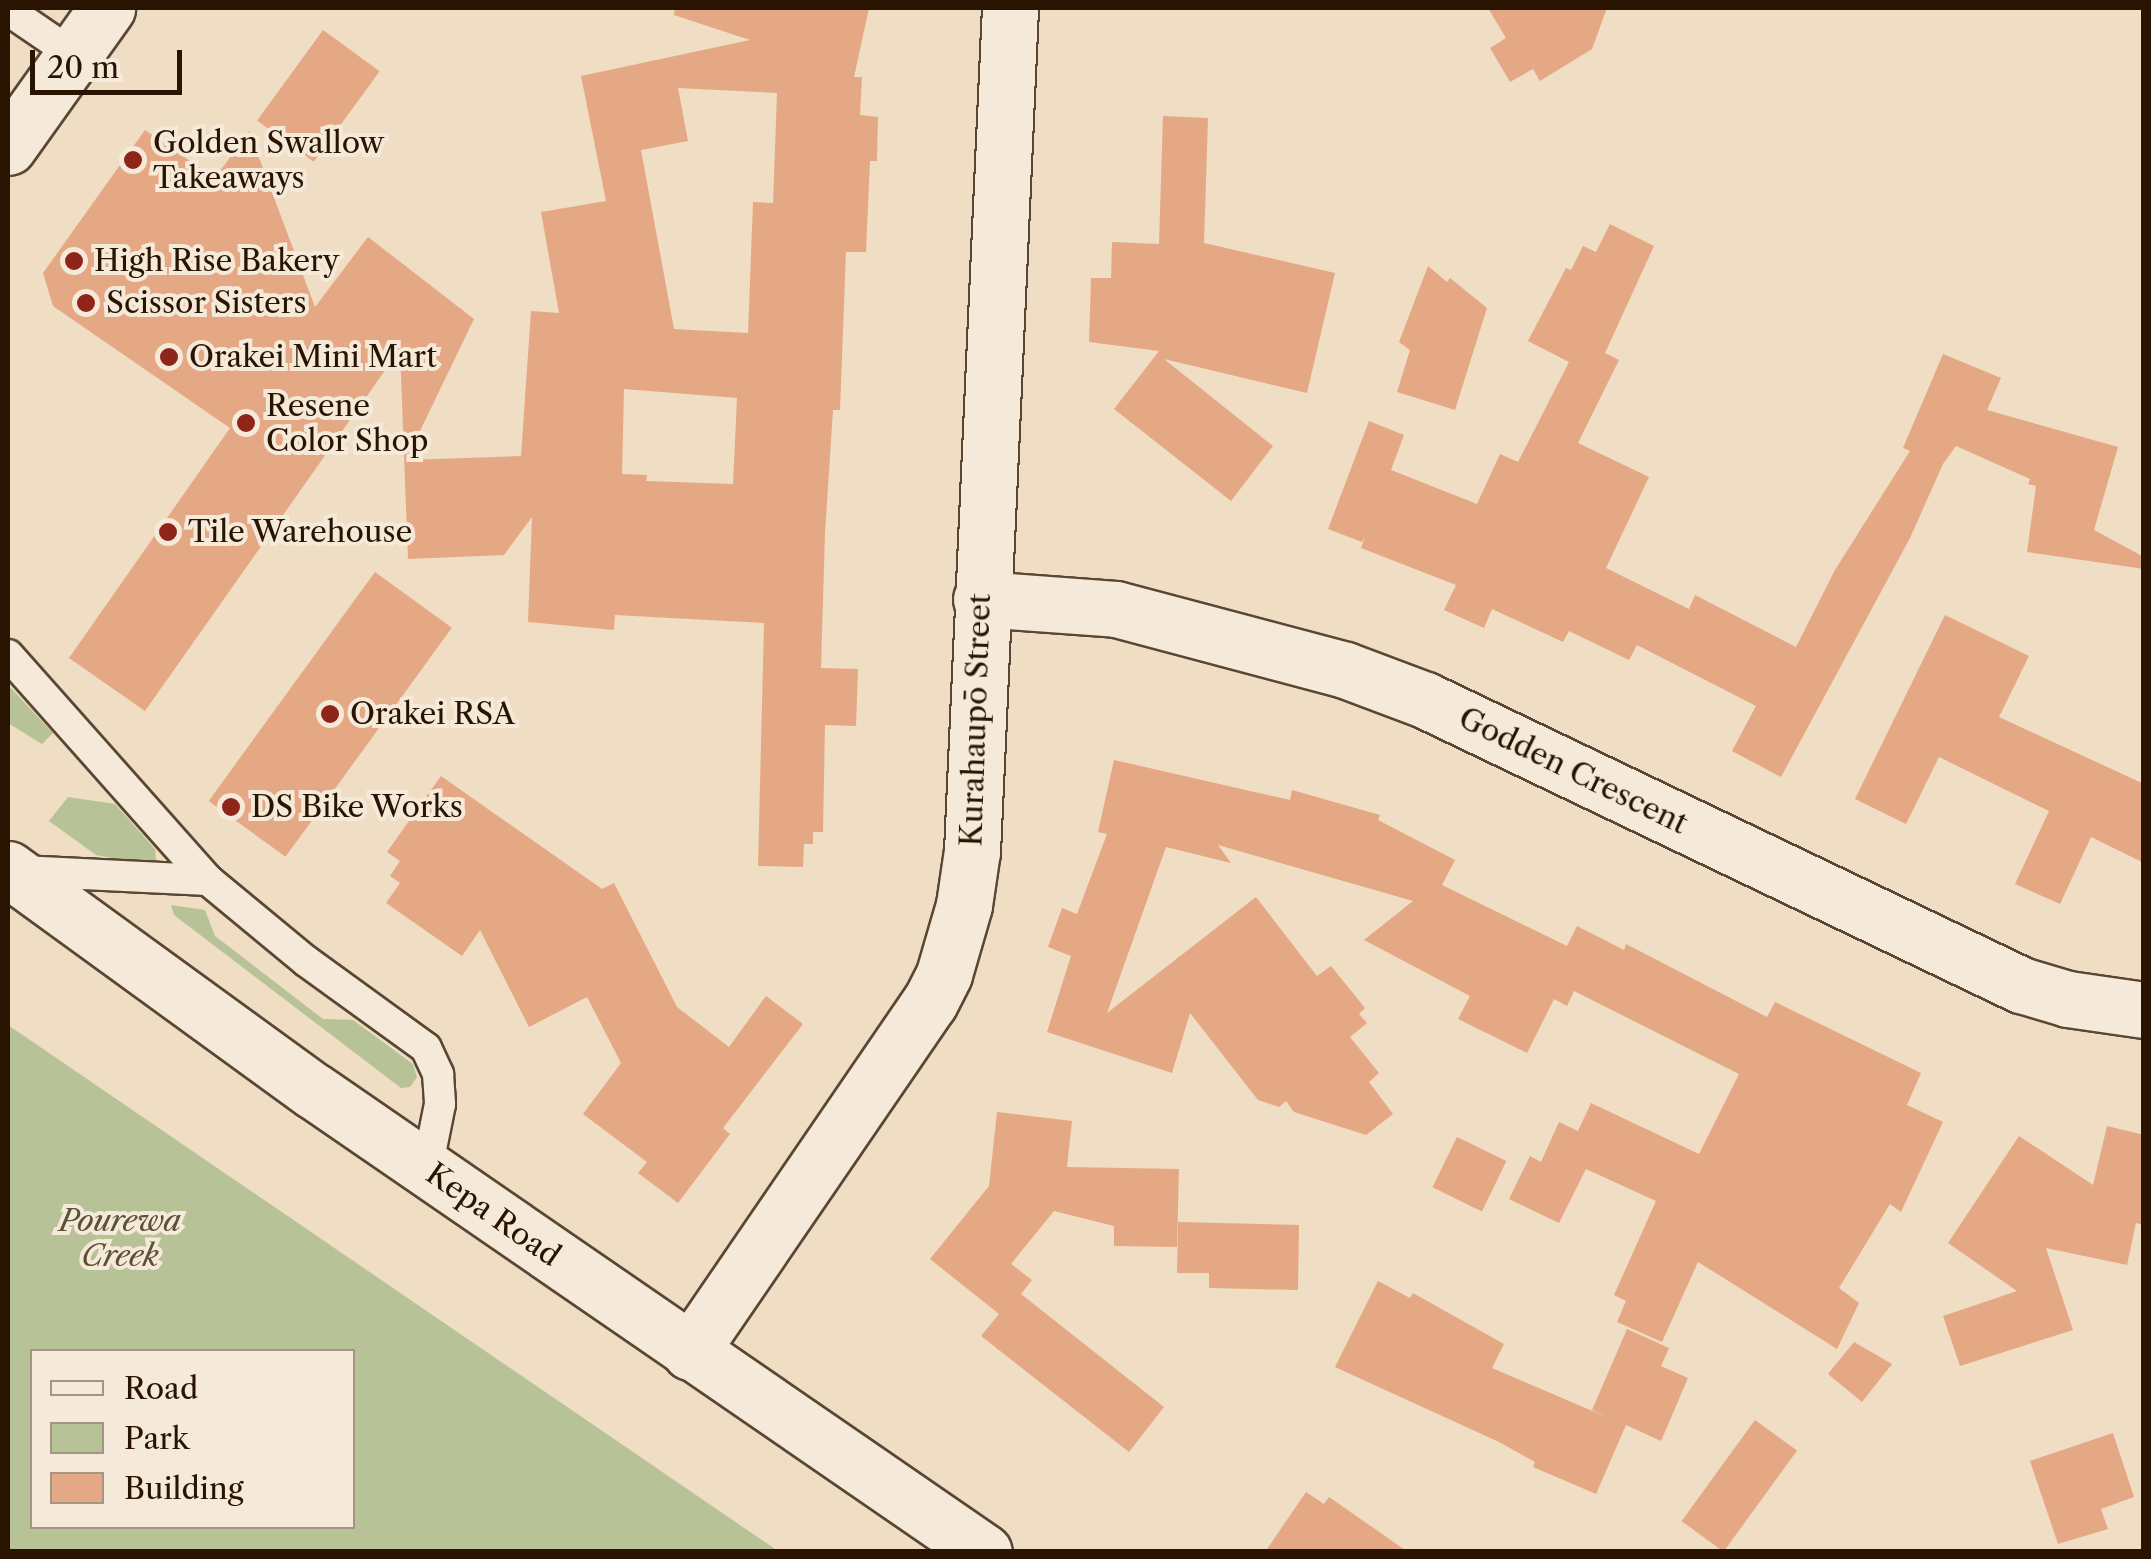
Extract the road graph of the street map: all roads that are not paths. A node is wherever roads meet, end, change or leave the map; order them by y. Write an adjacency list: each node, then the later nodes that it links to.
1 (107, 8): 4 (street)
2 (1010, 8): 6 (street, Kurahaupō Street)
3 (8, 10): 4 (lane)
4 (74, 54): 5 (street)
5 (8, 146)
6 (981, 599): 10 (street, Godden Crescent); 12 (street, Kurahaupō Street)
7 (8, 655): 9 (lane)
8 (8, 870): 9 (lane); 11 (street, Kepa Road)
9 (208, 880): 11 (lane)
10 (2144, 1010)
11 (427, 1169): 12 (street, Kepa Road)
12 (690, 1352): 13 (street, Kepa Road)
13 (984, 1552)

